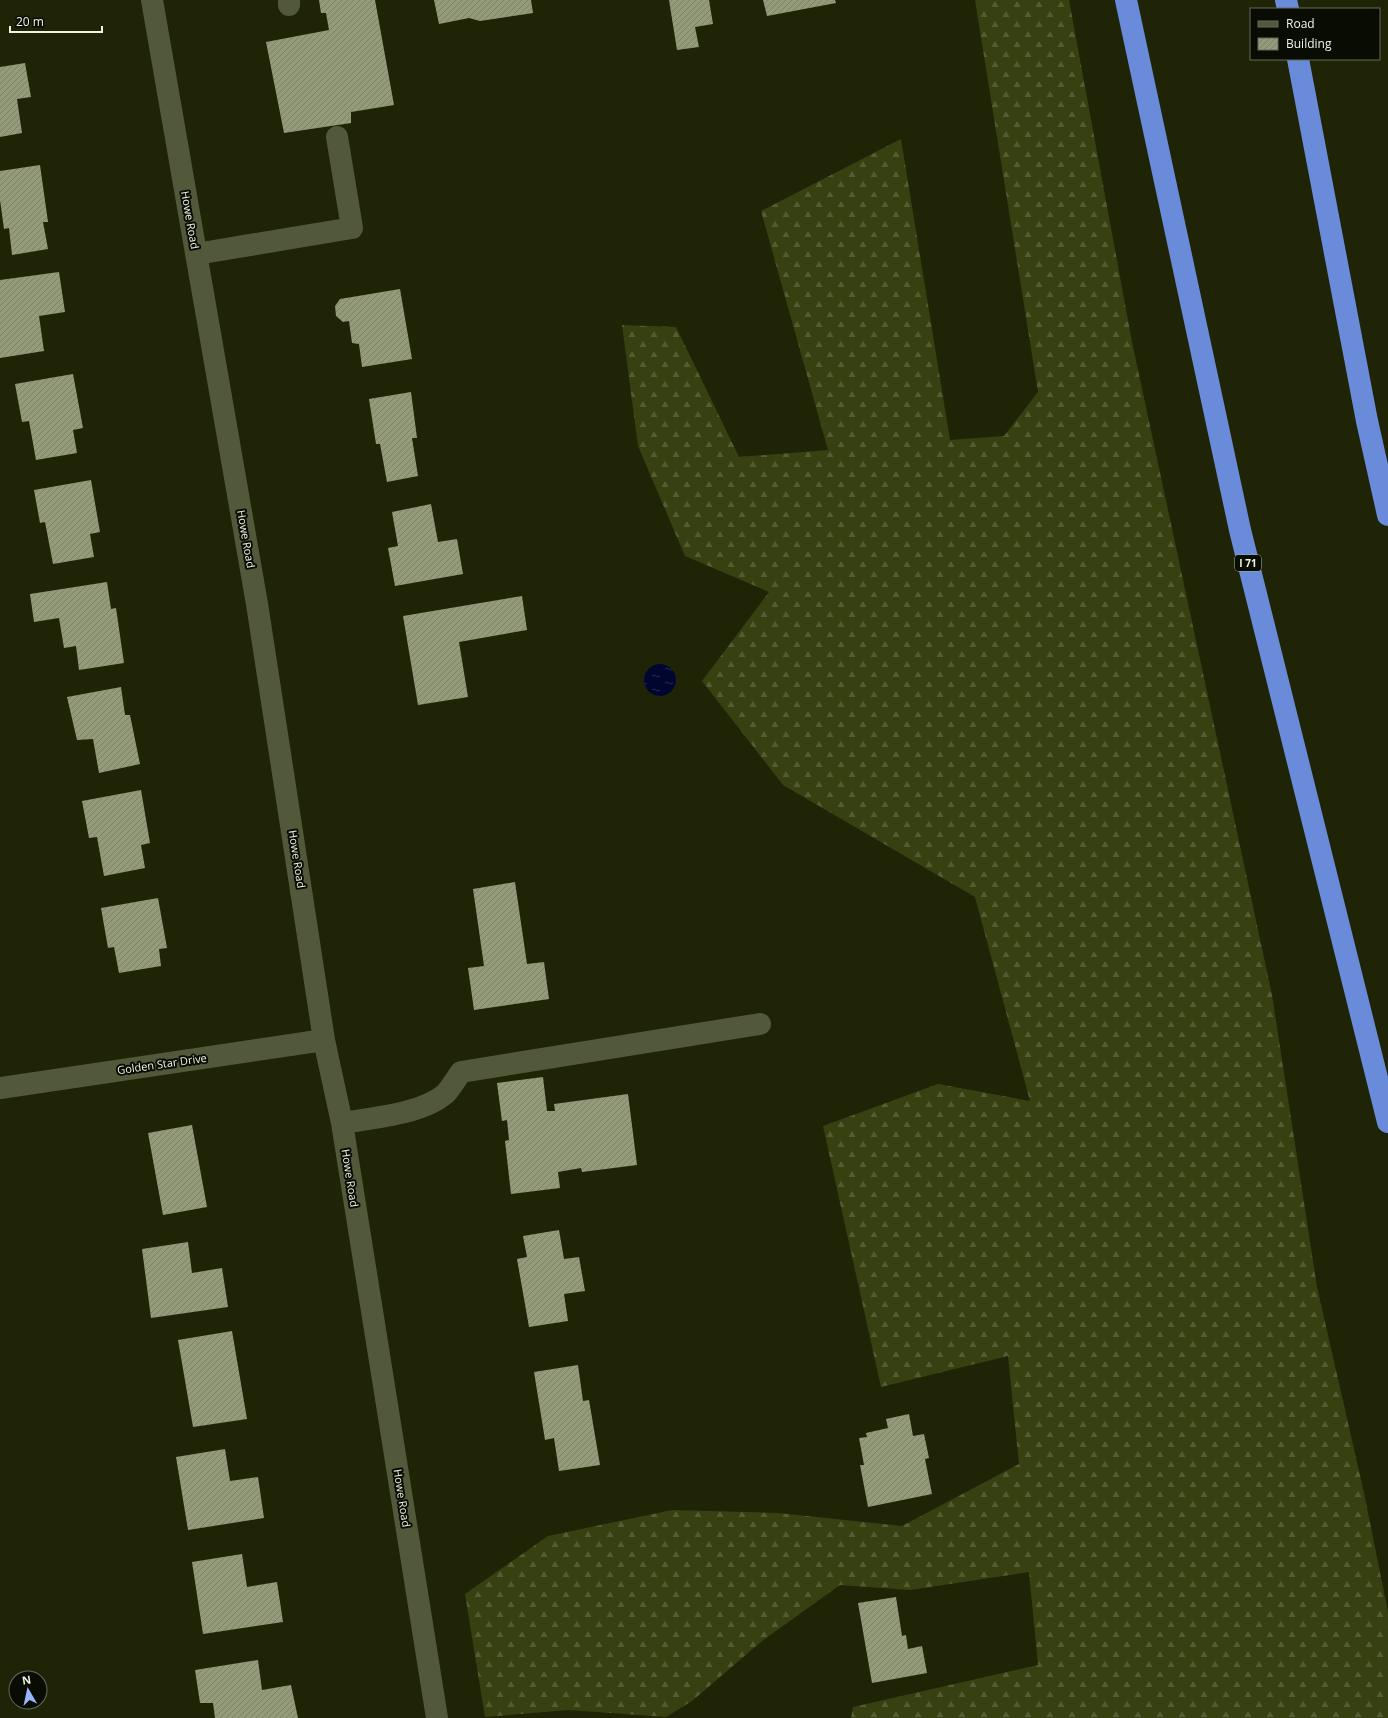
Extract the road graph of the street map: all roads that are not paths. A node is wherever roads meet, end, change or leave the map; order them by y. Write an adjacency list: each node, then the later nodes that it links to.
1 (152, 0): 5 (street, Howe Road)
2 (1126, 0): 10 (highway, I 71)
3 (1298, 60): 6 (highway)
4 (337, 137): 5 (street)
5 (196, 254): 8 (street, Howe Road)
6 (1388, 515)
7 (760, 1024): 11 (street)
8 (324, 1040): 9 (street, Golden Star Drive); 11 (street, Howe Road)
9 (0, 1088)
10 (1388, 1122)
11 (342, 1123): 12 (street, Howe Road)
12 (437, 1718)

